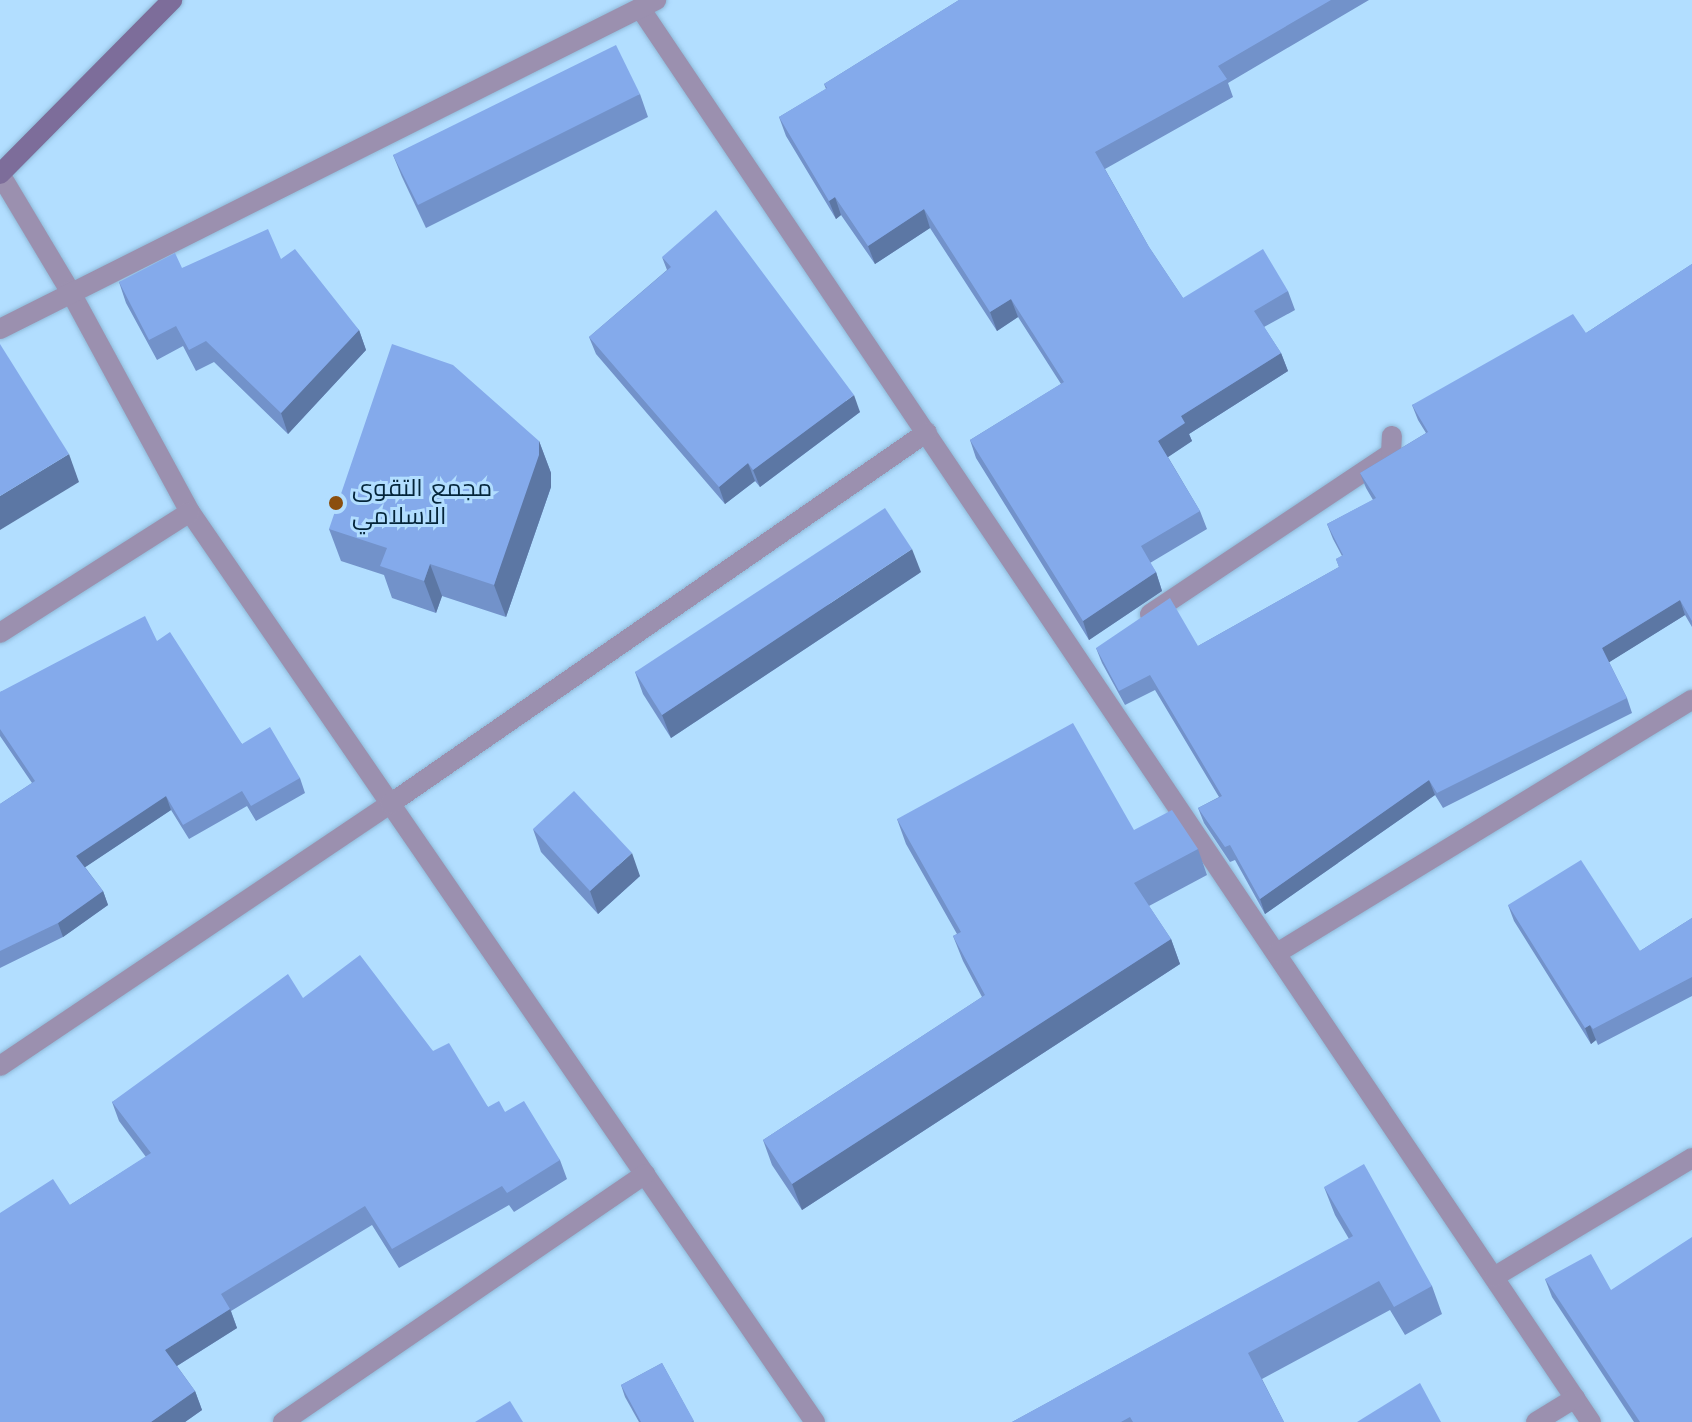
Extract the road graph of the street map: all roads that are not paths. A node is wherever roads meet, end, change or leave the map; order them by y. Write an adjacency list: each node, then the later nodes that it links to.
1 (172, 0): 3 (street)
2 (648, 4): 4 (street); 6 (street)
3 (0, 174): 4 (street)
4 (70, 291): 5 (street); 8 (street)
5 (0, 329)
6 (927, 432): 12 (street); 13 (street)
7 (1392, 436): 9 (street)
8 (190, 512): 10 (street); 12 (street)
9 (1132, 626)
10 (0, 633)
11 (1690, 706): 13 (street)
12 (390, 804): 14 (street); 16 (street)
13 (1277, 953): 17 (street)
14 (0, 1066)
15 (1692, 1158): 17 (street)
16 (645, 1174): 19 (street); 20 (street)
17 (1494, 1277): 18 (street)
18 (1575, 1398): 21 (street); 22 (street)
19 (283, 1422)
20 (815, 1422)
21 (1536, 1422)
22 (1591, 1422)

